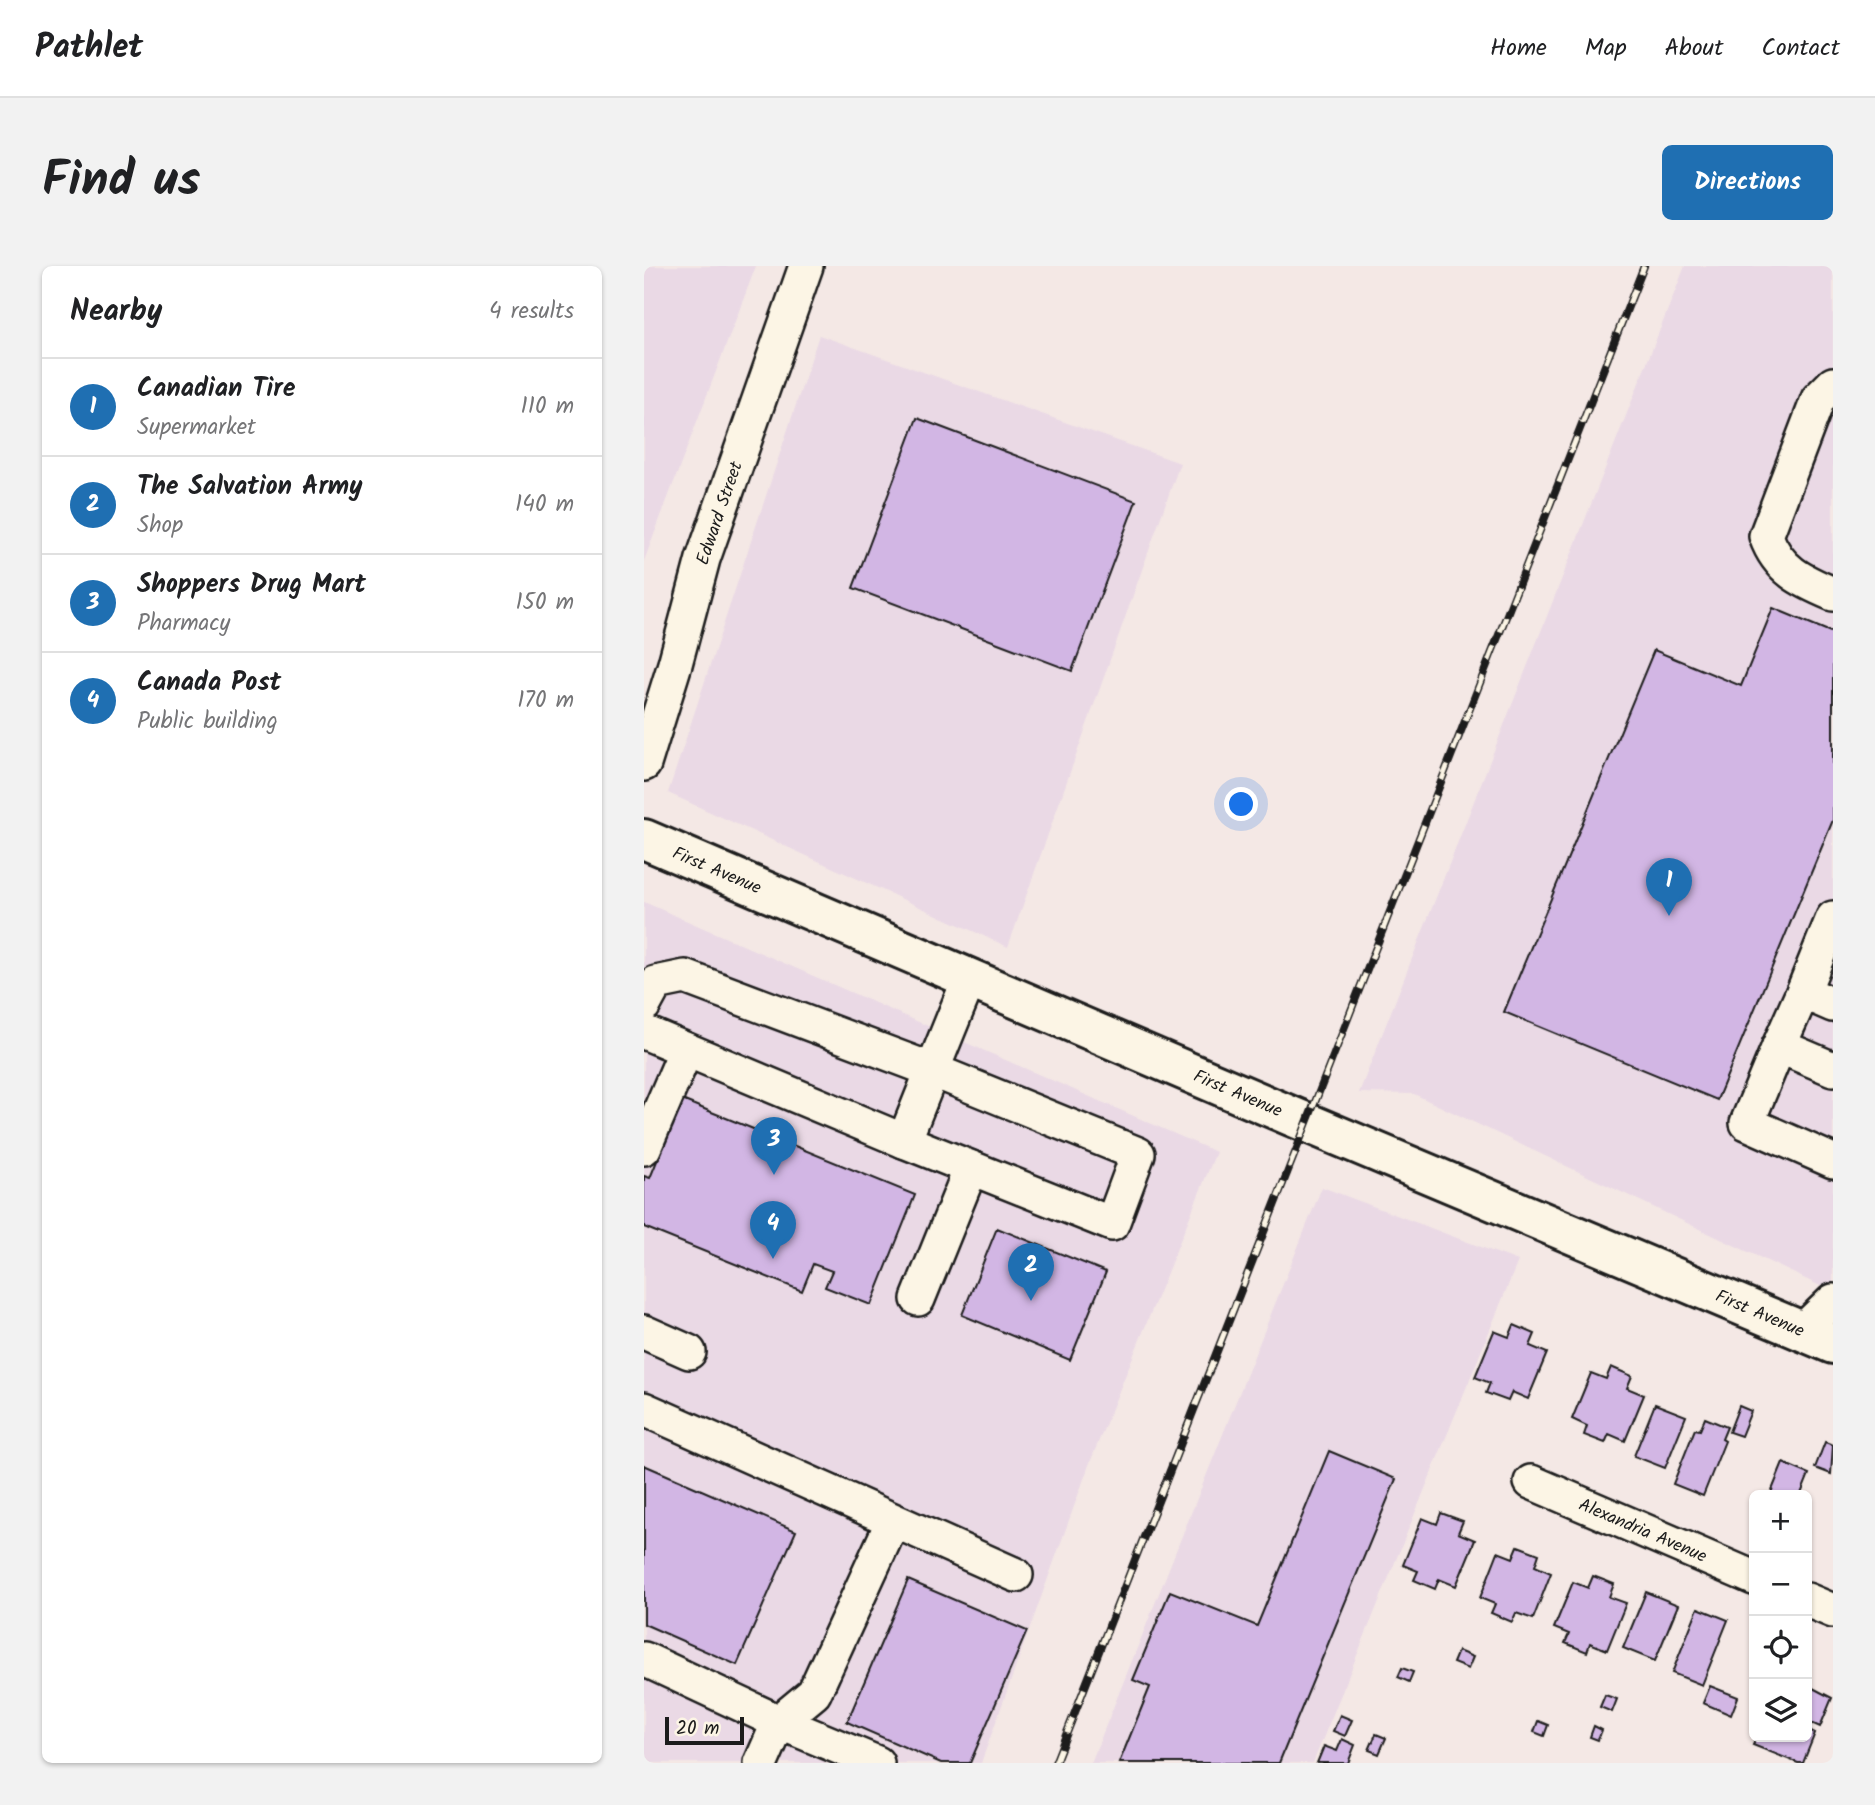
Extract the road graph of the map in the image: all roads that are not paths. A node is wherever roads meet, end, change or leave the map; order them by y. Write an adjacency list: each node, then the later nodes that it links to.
1 (806, 266): 4 (street, Edward Street)
2 (1833, 384): 3 (street)
3 (1833, 594)
4 (644, 764)
5 (644, 839): 7 (main road, First Avenue)
6 (1833, 918): 8 (street)
7 (970, 978): 15 (street); 23 (main road, First Avenue)
8 (1803, 992): 10 (street); 12 (street)
9 (644, 1004): 15 (street)
10 (1833, 1005)
11 (644, 1032): 13 (street)
12 (1779, 1046): 14 (street); 18 (street)
13 (686, 1050): 16 (street); 17 (street)
14 (1833, 1069)
15 (932, 1070): 16 (street); 19 (street)
16 (904, 1141): 19 (street)
17 (644, 1148)
18 (1833, 1161)
19 (971, 1168): 20 (street)
20 (918, 1299)
21 (1833, 1301): 23 (street)
22 (644, 1332): 24 (street)
23 (1818, 1337)
24 (689, 1352)
25 (644, 1409): 27 (street)
26 (1531, 1482): 29 (street, Alexandria Avenue)
27 (893, 1521): 28 (street); 33 (street)
28 (1016, 1575)
29 (1749, 1575)
30 (1812, 1602): 31 (street)
31 (1833, 1611)
32 (644, 1659): 33 (street)
33 (779, 1722): 34 (street); 35 (street)
34 (761, 1763)
35 (877, 1763)

